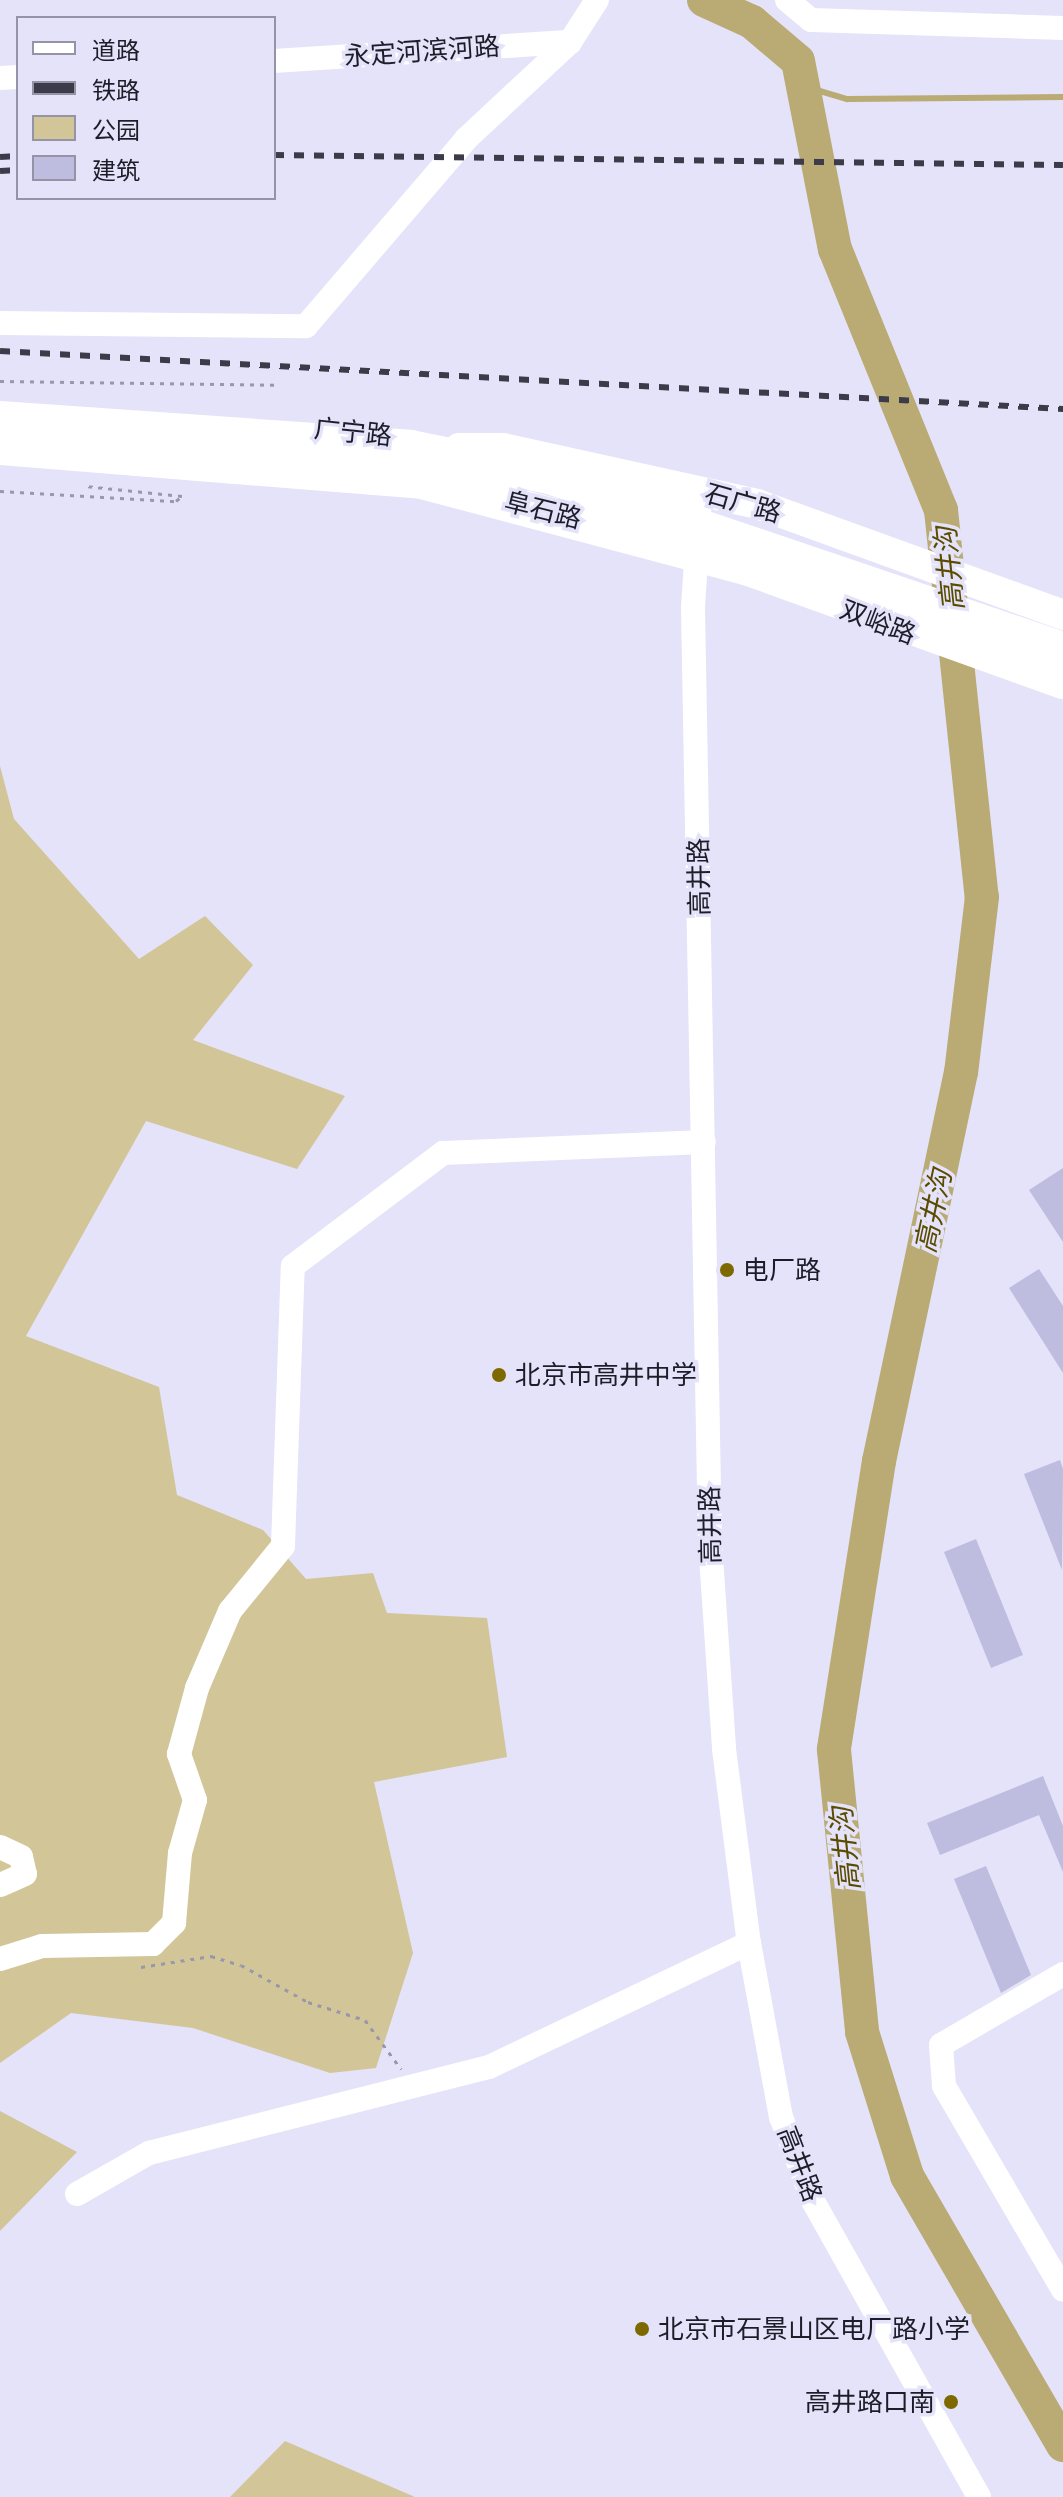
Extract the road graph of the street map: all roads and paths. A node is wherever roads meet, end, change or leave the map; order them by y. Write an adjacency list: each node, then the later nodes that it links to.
1 (597, 0): 4 (street)
2 (787, 0): 3 (street)
3 (1063, 28)
4 (570, 42): 5 (street, 永定河滨河路); 6 (street)
5 (276, 61)
6 (0, 323)
7 (0, 381): 8 (path)
8 (275, 385)
9 (0, 416): 11 (highway, 阜石路); 15 (street, 广宁路)
10 (0, 447): 21 (highway, 阜石路)
11 (410, 448): 17 (main road, 石广路); 19 (highway, 阜石路)
12 (0, 462): 16 (street, 广宁路)
13 (86, 486): 14 (path)
14 (0, 491)
15 (700, 499): 16 (street, 高井路); 18 (street)
16 (694, 556): 20 (street, 双峪路); 23 (street, 高井路)
17 (1063, 615)
18 (1063, 621)
19 (1063, 650)
20 (1024, 675): 21 (street, 双峪路); 22 (street)
21 (1063, 682)
22 (1063, 690)
23 (704, 1142): 26 (street, 高井路); 27 (street)
24 (0, 1847): 25 (street)
25 (0, 1885)
26 (749, 1943): 30 (street); 33 (street, 高井路)
27 (0, 1959)
28 (136, 1967): 30 (path)
29 (1063, 1974): 32 (street)
30 (416, 2087): 31 (street)
31 (77, 2194)
32 (1063, 2290)
33 (979, 2497)

